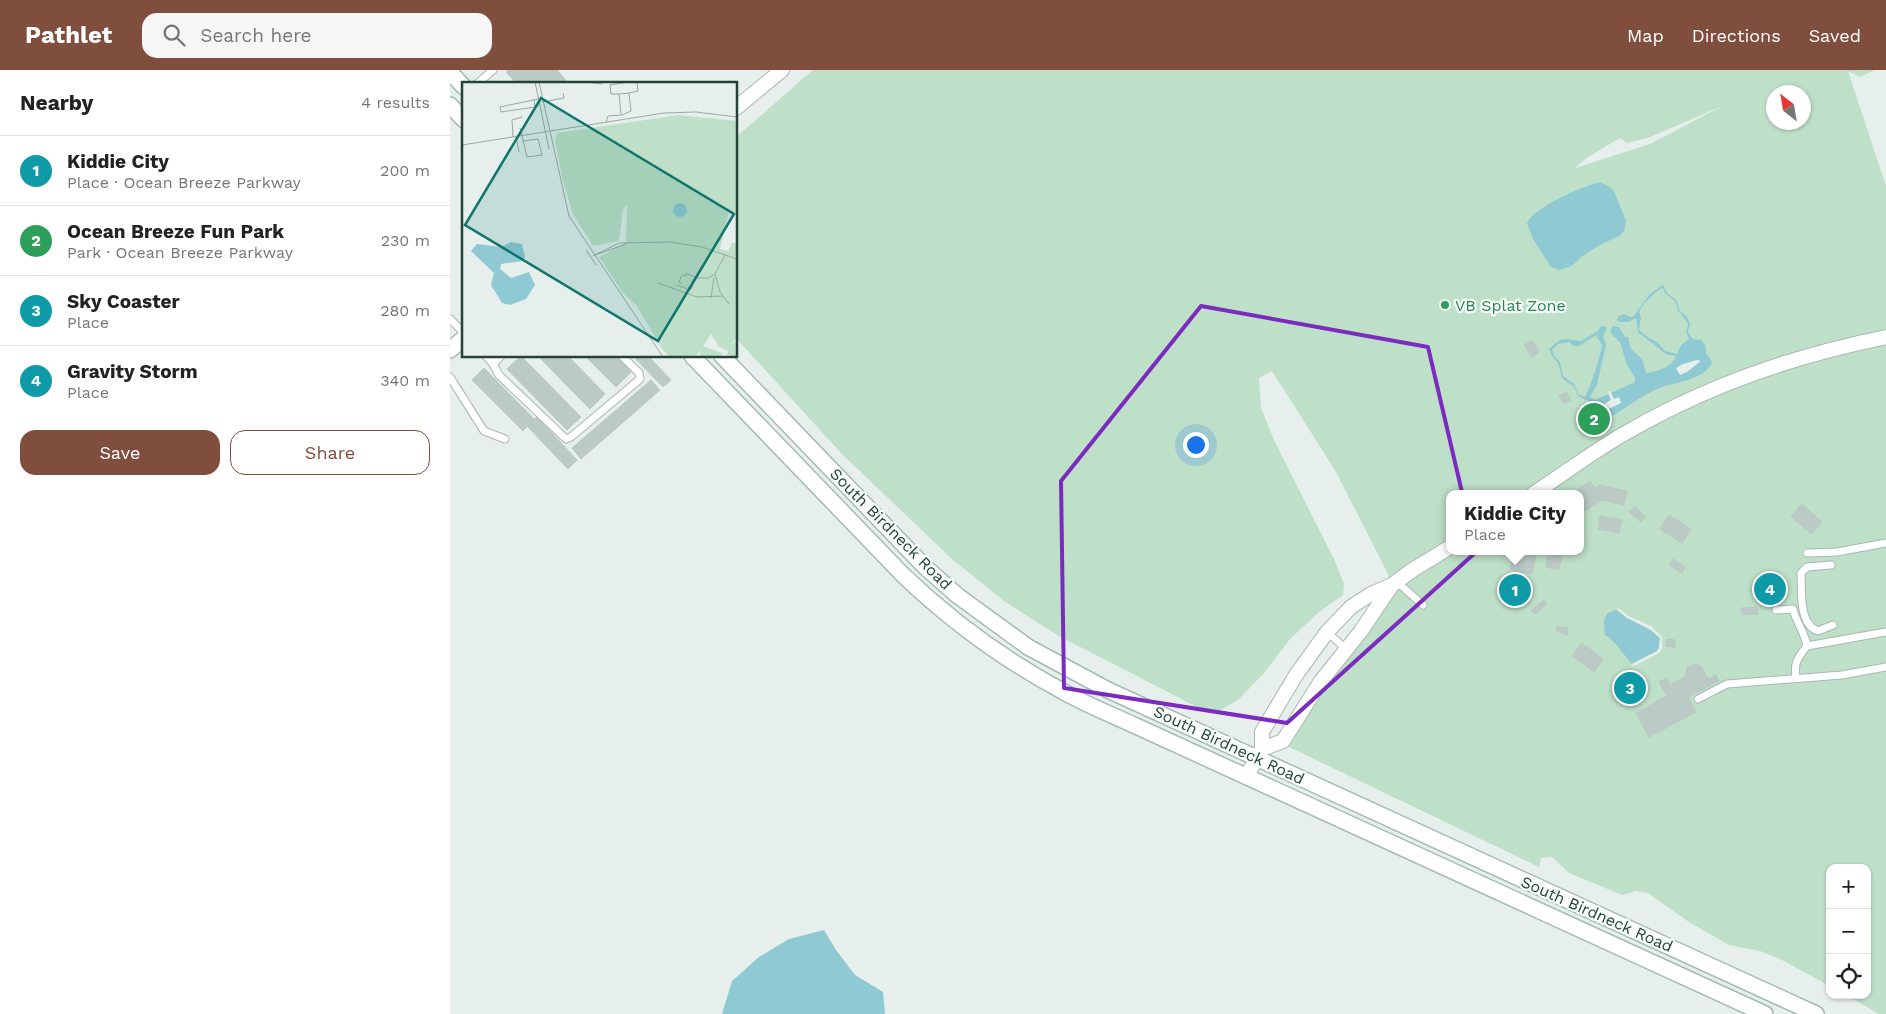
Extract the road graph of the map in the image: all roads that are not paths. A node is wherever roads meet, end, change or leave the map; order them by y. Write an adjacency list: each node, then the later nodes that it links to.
1 (493, 70): 4 (lane)
2 (782, 70): 7 (street)
3 (450, 72): 5 (main road)
4 (479, 82)
5 (462, 85)
6 (450, 105): 8 (main road)
7 (738, 106)
8 (462, 118)
9 (450, 319): 10 (lane)
10 (462, 331)
11 (1886, 337): 22 (street)
12 (462, 340): 13 (main road)
13 (450, 350)
14 (488, 358): 19 (lane)
15 (499, 358): 19 (lane)
16 (624, 358): 19 (lane)
17 (694, 358): 41 (main road, South Birdneck Road)
18 (724, 358): 40 (main road, South Birdneck Road)
19 (493, 364)
20 (450, 377): 21 (lane)
21 (505, 438)
22 (1539, 490)
23 (1886, 544): 25 (lane)
24 (1446, 550): 27 (street)
25 (1807, 553)
26 (1831, 565): 31 (lane)
27 (1395, 583): 28 (lane); 32 (street); 36 (street)
28 (1423, 605)
29 (1776, 610): 35 (lane)
30 (1833, 625): 31 (lane)
31 (1816, 630): 34 (lane)
32 (1327, 632): 36 (lane); 40 (street)
33 (1886, 632): 34 (lane)
34 (1815, 645): 35 (lane)
35 (1807, 646): 38 (lane)
36 (1346, 649): 40 (street)
37 (1886, 667): 38 (lane)
38 (1796, 678): 39 (lane)
39 (1698, 699)
40 (1260, 753): 41 (street); 43 (main road, South Birdneck Road)
41 (1246, 777): 42 (main road, South Birdneck Road)
42 (1765, 1014)
43 (1816, 1014)

